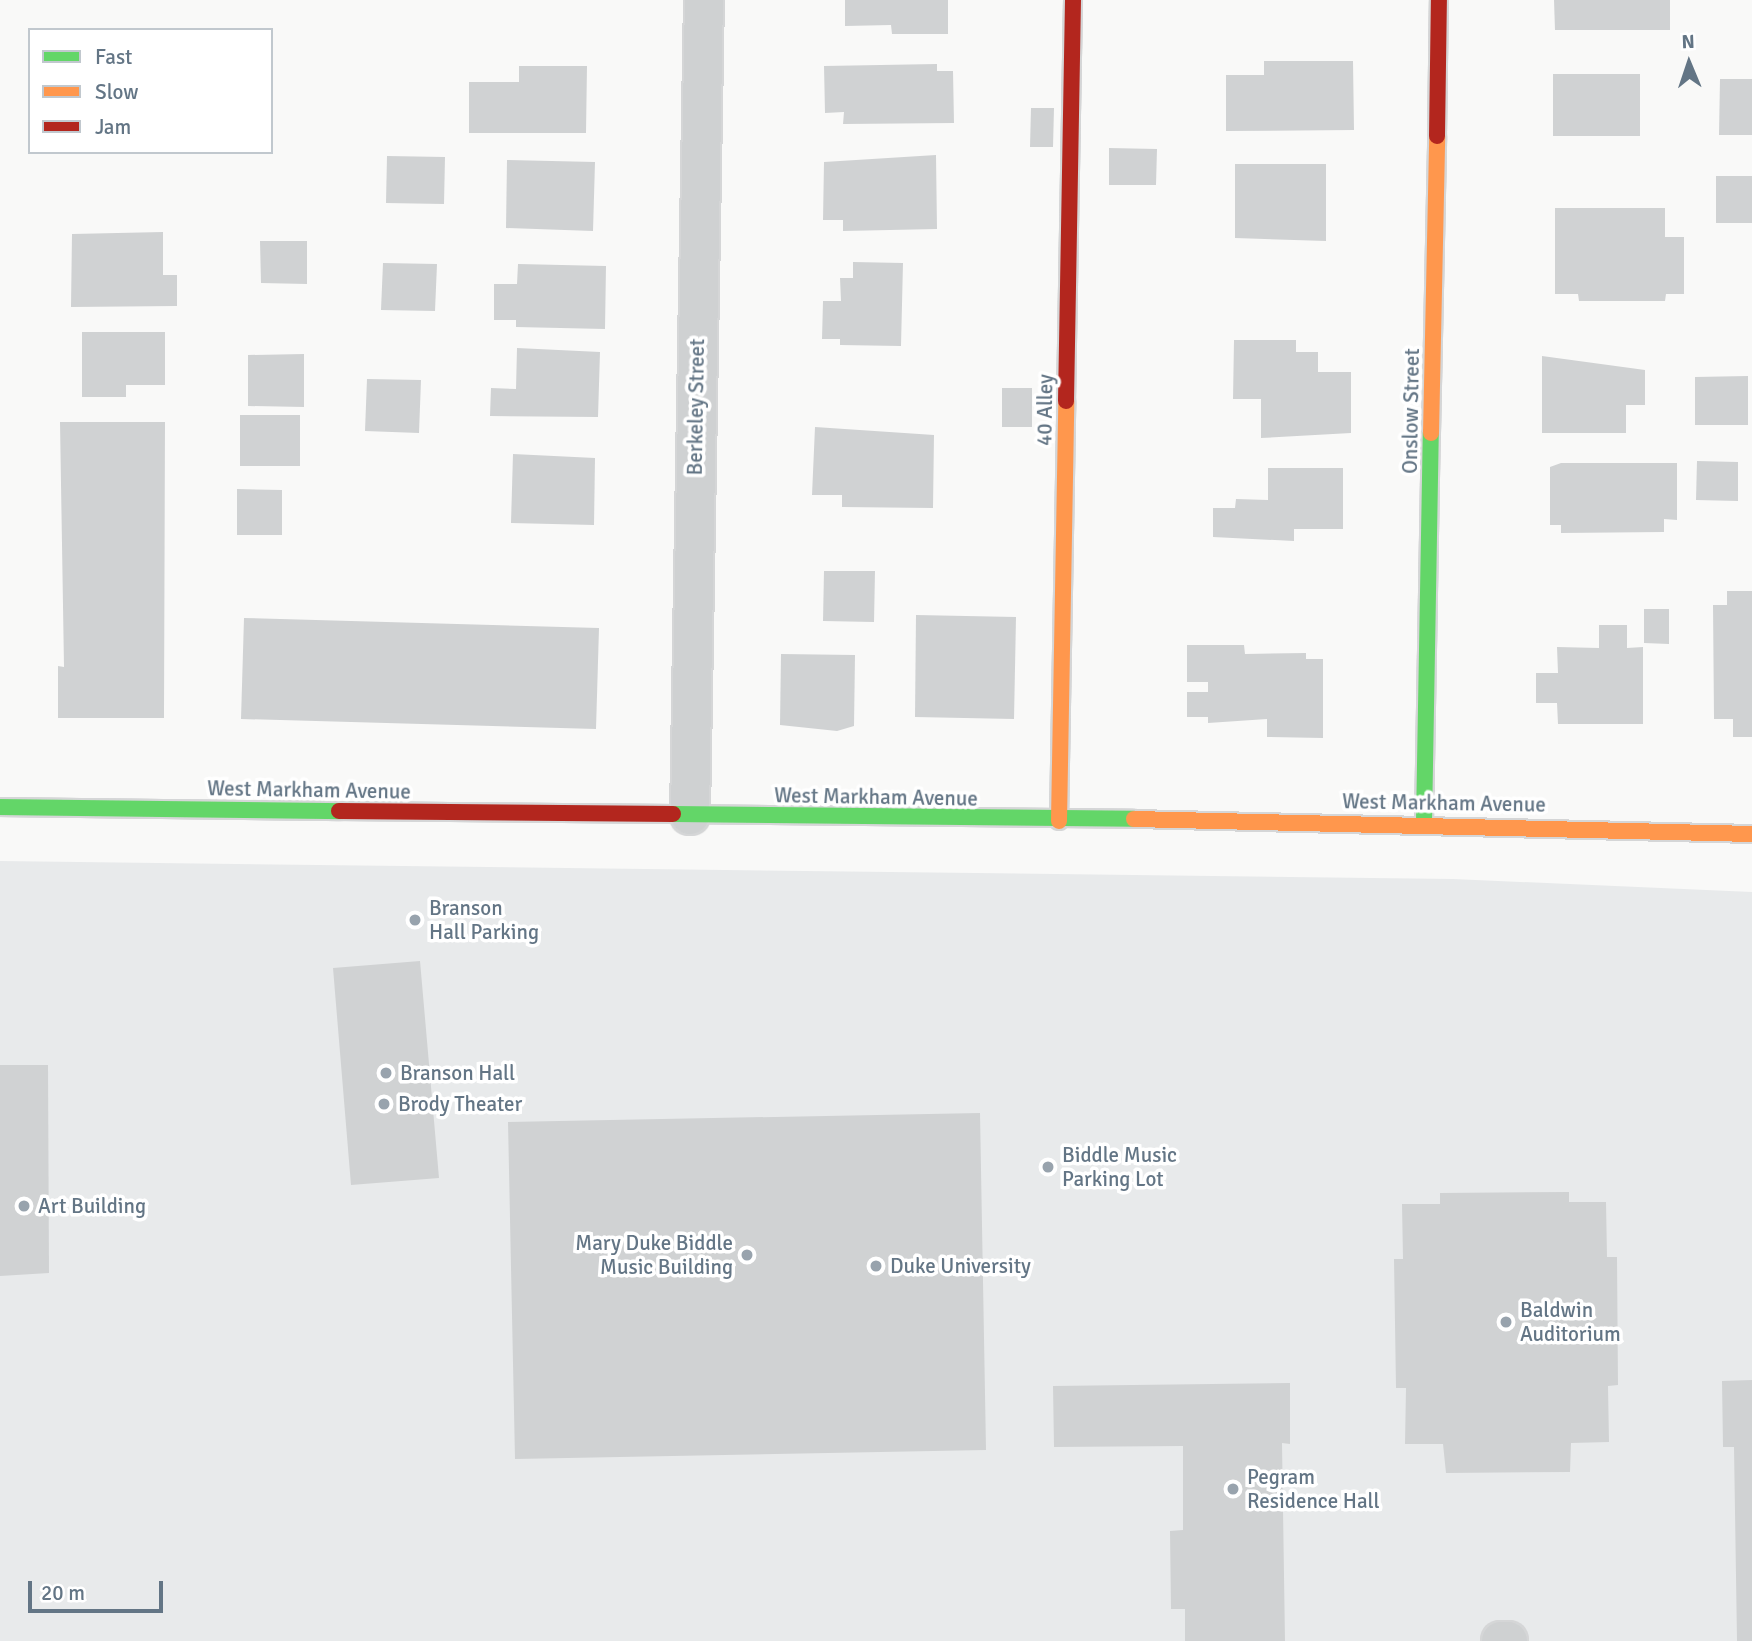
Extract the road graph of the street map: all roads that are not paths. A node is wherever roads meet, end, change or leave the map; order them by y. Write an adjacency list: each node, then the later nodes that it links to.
1 (704, 0): 5 (street, Berkeley Street)
2 (1073, 0): 6 (street, 40 Alley)
3 (1439, 0): 7 (street, Onslow Street)
4 (0, 807): 5 (street, West Markham Avenue)
5 (690, 815): 6 (street, West Markham Avenue)
6 (1059, 821): 7 (street, West Markham Avenue)
7 (1424, 822): 8 (street, West Markham Avenue)
8 (1752, 834)
9 (1501, 1641): 10 (street)
10 (1508, 1641)

